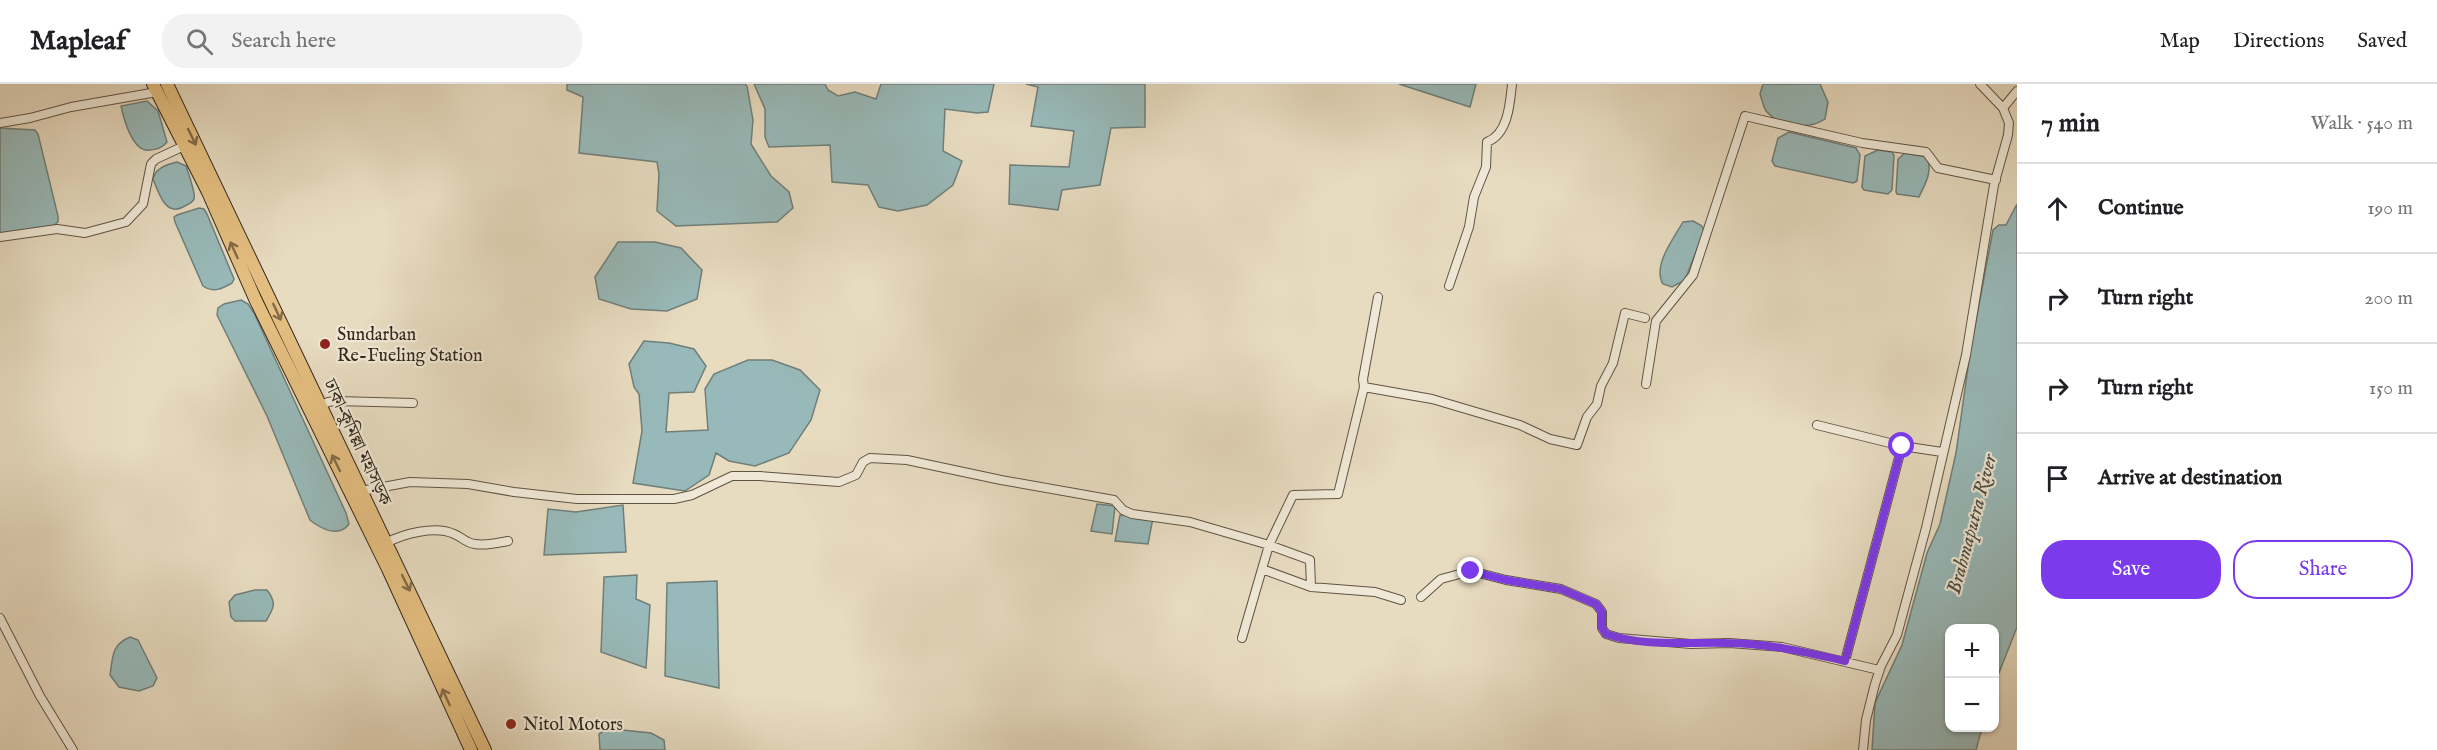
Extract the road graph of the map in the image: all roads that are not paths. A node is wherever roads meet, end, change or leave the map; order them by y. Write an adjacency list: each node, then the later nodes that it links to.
1 (1512, 84): 10 (street)
2 (1980, 84): 5 (street)
3 (159, 87): 6 (street); 7 (highway, ঢাকা–কুমিল্লা মহাসড়ক); 16 (highway, ঢাকা–কুমিল্লা মহাসড়ক, one-way to 16)
4 (2017, 91): 5 (street)
5 (2003, 108): 8 (street)
6 (0, 123)
7 (184, 146): 9 (street); 33 (highway, ঢাকা–কুমিল্লা মহাসড়ক, one-way to 7)
8 (1996, 180): 13 (street); 19 (street)
9 (0, 237)
10 (1449, 286)
11 (1378, 297): 14 (street)
12 (1645, 318): 14 (street)
13 (1646, 384)
14 (1364, 387): 23 (street)
15 (413, 403): 16 (street)
16 (321, 406): 20 (highway, ঢাকা–কুমিল্লা মহাসড়ক)
17 (1817, 425): 18 (street)
18 (1902, 446): 19 (street); 30 (street)
19 (1942, 452): 31 (street)
20 (361, 491): 22 (highway, ঢাকা–কুমিল্লা মহাসড়ক); 23 (street)
21 (508, 541): 22 (street)
22 (386, 543): 34 (highway, ঢাকা–কুমিল্লা মহাসড়ক, one-way to 34)
23 (1269, 545): 24 (street); 25 (street)
24 (1262, 569): 25 (street); 29 (street)
25 (1311, 587): 27 (street)
26 (1421, 597): 30 (street)
27 (1401, 600)
28 (0, 618): 32 (street)
29 (1242, 638)
30 (1845, 661): 31 (street)
31 (1879, 670): 35 (street)
32 (72, 750)
33 (471, 750)
34 (485, 750)
35 (1863, 750)

